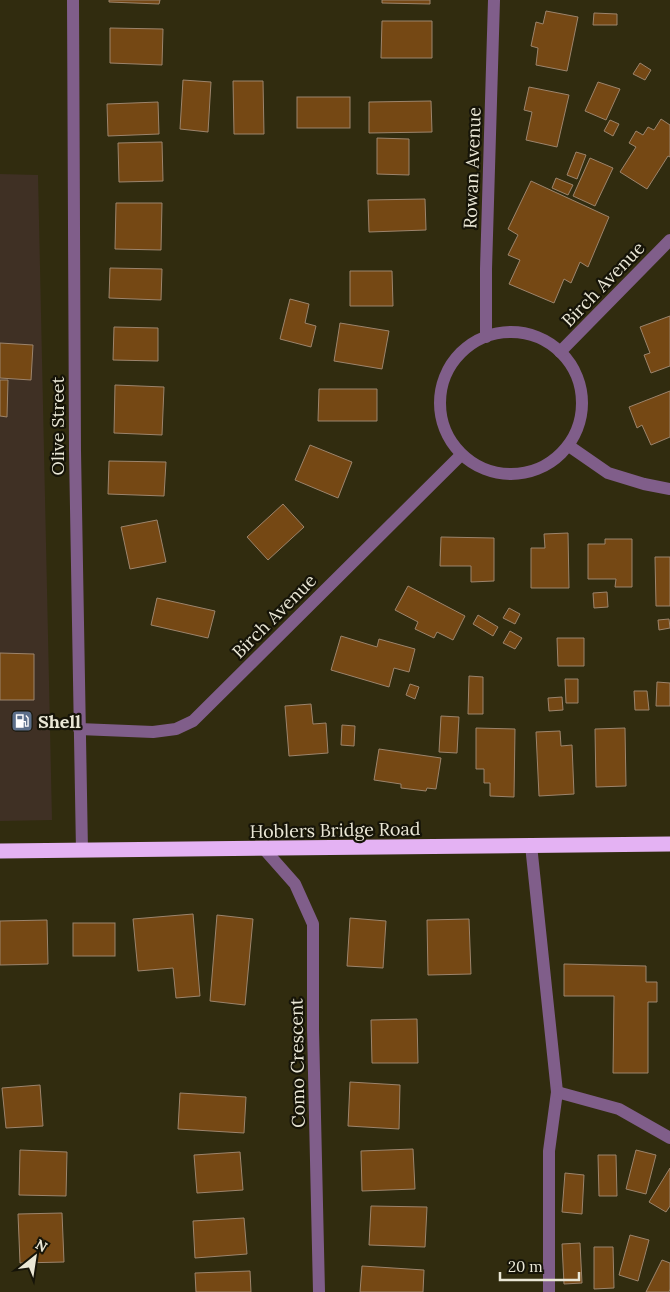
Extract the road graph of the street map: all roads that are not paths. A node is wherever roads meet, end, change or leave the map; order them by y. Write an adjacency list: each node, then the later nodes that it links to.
1 (73, 0): 9 (street, Olive Street)
2 (494, 0): 4 (street, Rowan Avenue)
3 (670, 240): 5 (street, Birch Avenue)
4 (486, 337): 5 (street); 7 (street)
5 (560, 352): 6 (street)
6 (569, 446): 7 (street); 8 (street)
7 (461, 455): 9 (street, Birch Avenue)
8 (670, 489)
9 (80, 729): 14 (street, Olive Street)
10 (670, 844): 11 (highway, Hoblers Bridge Road)
11 (531, 846): 12 (highway, Hoblers Bridge Road); 15 (street)
12 (264, 849): 14 (highway, Hoblers Bridge Road); 17 (street, Como Crescent)
13 (0, 851): 14 (highway, Hoblers Bridge Road)
14 (82, 851)
15 (557, 1092): 16 (street); 18 (street)
16 (670, 1138)
17 (319, 1292)
18 (549, 1292)

